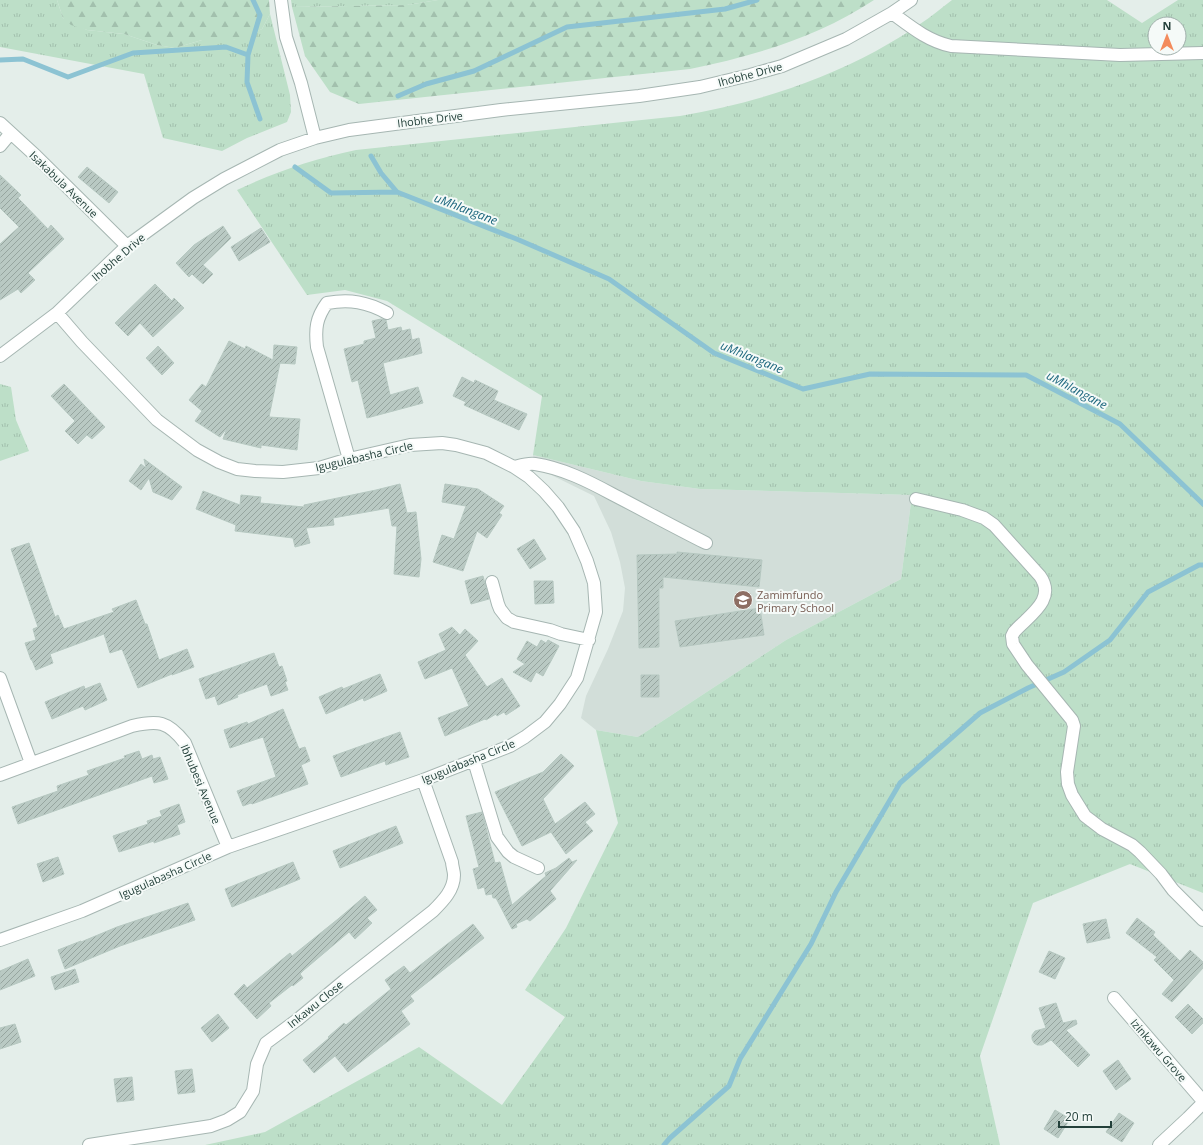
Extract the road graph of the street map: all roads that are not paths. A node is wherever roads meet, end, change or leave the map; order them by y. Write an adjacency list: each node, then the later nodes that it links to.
1 (281, 0): 7 (street)
2 (911, 0): 3 (street, Ihobhe Drive)
3 (892, 13): 4 (street); 7 (street, Ihobhe Drive)
4 (1203, 53)
5 (0, 123): 6 (street, Isakabula Avenue)
6 (10, 134): 8 (street); 9 (street, Isakabula Avenue)
7 (315, 138): 9 (street, Ihobhe Drive)
8 (0, 146)
9 (128, 246): 10 (street, Ihobhe Drive)
10 (57, 313): 12 (street, Ihobhe Drive); 13 (street, Igugulabasha Circle)
11 (388, 313): 13 (street)
12 (0, 356)
13 (349, 459): 14 (street, Igugulabasha Circle)
14 (514, 467): 16 (street); 18 (street, Igugulabasha Circle)
15 (916, 499): 26 (street)
16 (706, 543)
17 (492, 582): 18 (street)
18 (589, 640): 20 (street, Igugulabasha Circle)
19 (0, 678): 21 (street)
20 (474, 761): 23 (street, Igugulabasha Circle); 25 (street)
21 (30, 764): 22 (street, Ibhubesi Avenue); 24 (street, Ibhubesi Avenue)
22 (0, 775)
23 (422, 780): 24 (street, Igugulabasha Circle); 30 (street, Inkawu Close)
24 (228, 847): 27 (street, Igugulabasha Circle)
25 (538, 868)
26 (1203, 920)
27 (0, 940)
28 (1114, 998): 29 (street, Izinkawu Grove)
29 (1203, 1102): 31 (street)
30 (89, 1145)
31 (1159, 1145)

